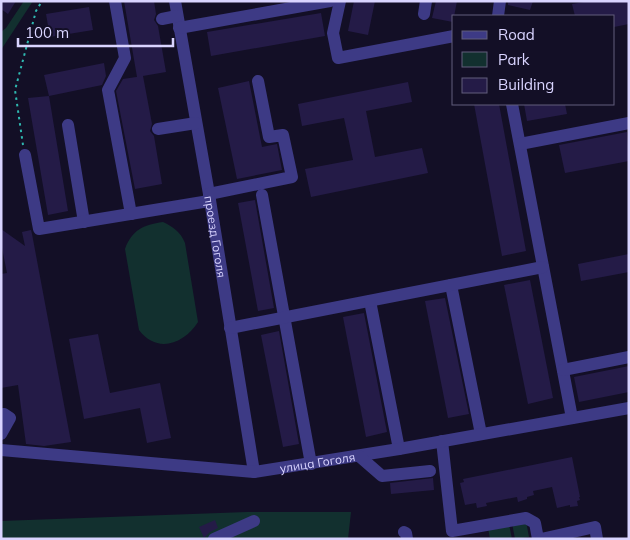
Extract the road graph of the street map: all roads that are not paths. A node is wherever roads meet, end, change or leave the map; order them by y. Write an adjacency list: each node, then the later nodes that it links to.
1 (115, 1): 21 (street)
2 (175, 1): 9 (street, проезд Гоголя)
3 (330, 1): 6 (street)
4 (340, 1): 10 (street)
5 (500, 1): 7 (street)
6 (314, 3): 9 (street)
7 (498, 15)
8 (162, 19): 9 (street)
9 (178, 22): 13 (street, проезд Гоголя)
10 (452, 36)
11 (258, 81): 20 (street)
12 (512, 105): 17 (street)
13 (196, 123): 16 (street); 20 (street, проезд Гоголя)
14 (629, 123): 17 (street)
15 (68, 125): 22 (street)
16 (158, 129)
17 (520, 144): 23 (street)
18 (25, 155): 22 (street)
19 (262, 195): 26 (street)
20 (209, 197): 21 (street); 27 (street, проезд Гоголя)
21 (131, 214): 22 (street)
22 (84, 222)
23 (543, 267): 24 (street); 29 (street)
24 (451, 285): 25 (street); 34 (street)
25 (370, 301): 26 (street); 36 (street)
26 (284, 318): 27 (street); 39 (street)
27 (230, 328): 41 (street, проезд Гоголя)
28 (629, 357): 29 (street)
29 (563, 370): 32 (street)
30 (629, 408): 32 (street, улица Гоголя)
31 (4, 414): 33 (street)
32 (572, 418): 34 (street, улица Гоголя)
33 (1, 434)
34 (481, 434): 35 (street, улица Гоголя)
35 (442, 441): 36 (street, улица Гоголя); 44 (street)
36 (399, 449): 38 (street, улица Гоголя)
37 (1, 450): 41 (street, улица Гоголя)
38 (359, 456): 39 (street, улица Гоголя); 40 (street)
39 (312, 464): 41 (street, улица Гоголя)
40 (430, 471)
41 (254, 472)
42 (254, 521): 43 (street)
43 (217, 538)
44 (539, 539): 45 (street)
45 (597, 539)

